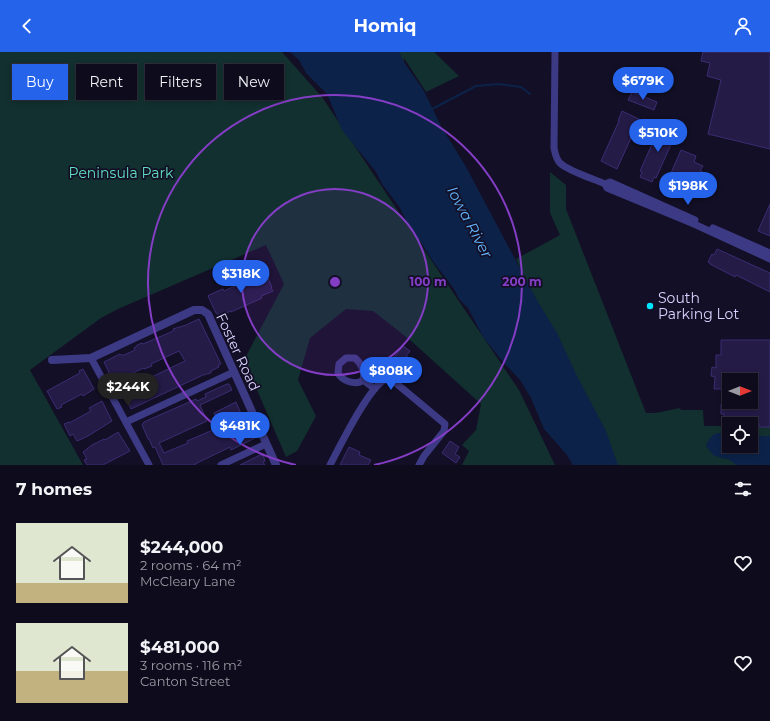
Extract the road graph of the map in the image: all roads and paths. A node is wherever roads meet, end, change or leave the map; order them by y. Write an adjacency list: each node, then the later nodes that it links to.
1 (555, 52): 2 (street)
2 (605, 184): 3 (street); 4 (street)
3 (770, 253)
4 (770, 259)
5 (91, 358): 6 (street, Foster Road); 7 (street, Foster Road); 10 (street)
6 (52, 360)
7 (234, 372): 10 (street); 11 (street, Foster Road)
8 (363, 380): 9 (street)
9 (375, 389): 15 (street); 16 (street)
10 (126, 422): 12 (street)
11 (266, 444): 13 (street); 14 (street, Foster Road)
12 (149, 465)
13 (221, 465)
14 (276, 465)
15 (330, 465)
16 (420, 465)

